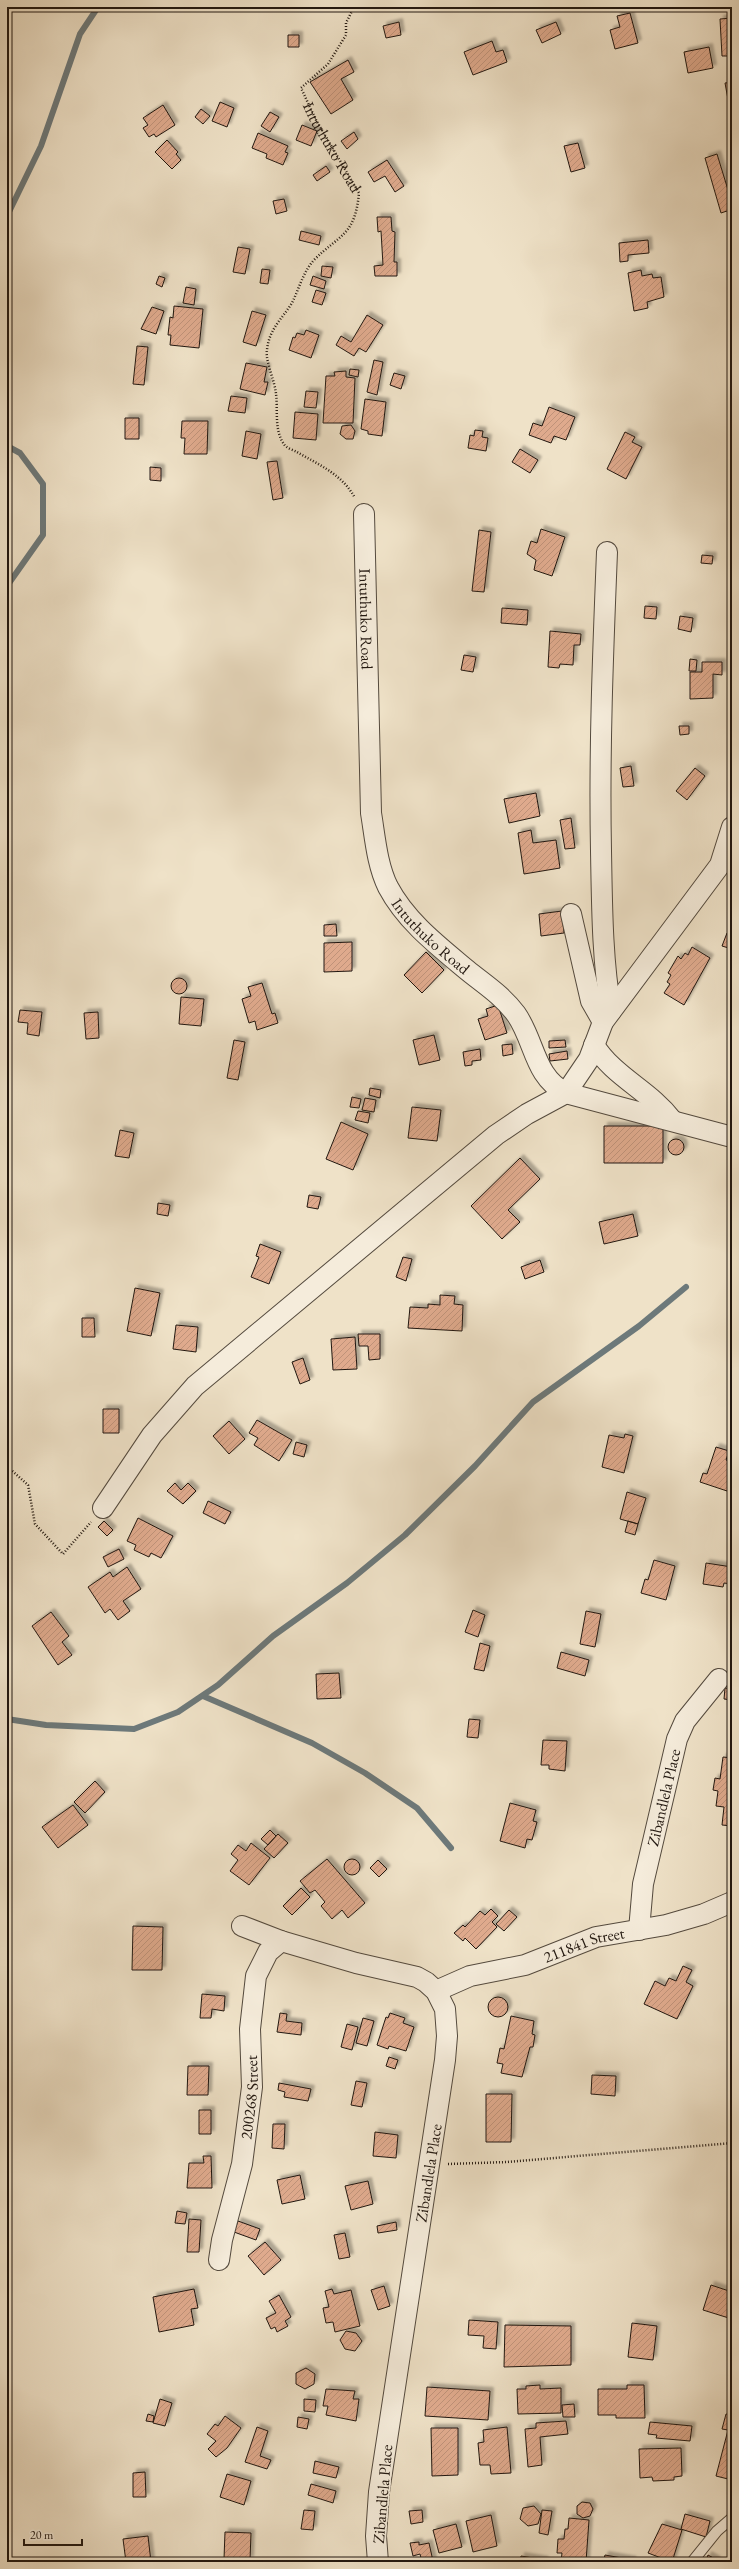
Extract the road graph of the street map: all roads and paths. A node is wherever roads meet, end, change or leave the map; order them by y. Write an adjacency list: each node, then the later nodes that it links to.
1 (354, 7): 2 (path, Intuthuko Road)
2 (364, 514): 8 (street, Intuthuko Road)
3 (607, 552): 6 (street)
4 (732, 827): 6 (street)
5 (572, 914): 6 (street)
6 (607, 1016): 7 (street)
7 (594, 1045): 8 (street); 9 (street)
8 (566, 1093): 9 (street, Intuthuko Road); 12 (street)
9 (672, 1120): 10 (street, Intuthuko Road)
10 (732, 1137)
11 (7, 1469): 12 (path)
12 (103, 1508)
13 (719, 1679): 16 (street, Zibandlela Place)
14 (732, 1902): 16 (street, 211841 Street)
15 (242, 1926): 17 (street, Zibandlela Place)
16 (639, 1930): 18 (street, 211841 Street)
17 (281, 1942): 18 (street, Zibandlela Place); 21 (street, 200268 Street)
18 (436, 1991): 20 (street, Zibandlela Place)
19 (732, 2143): 20 (path)
20 (429, 2163): 23 (street, Zibandlela Place)
21 (219, 2260)
22 (732, 2518): 24 (lane)
23 (378, 2562)
24 (692, 2562)

